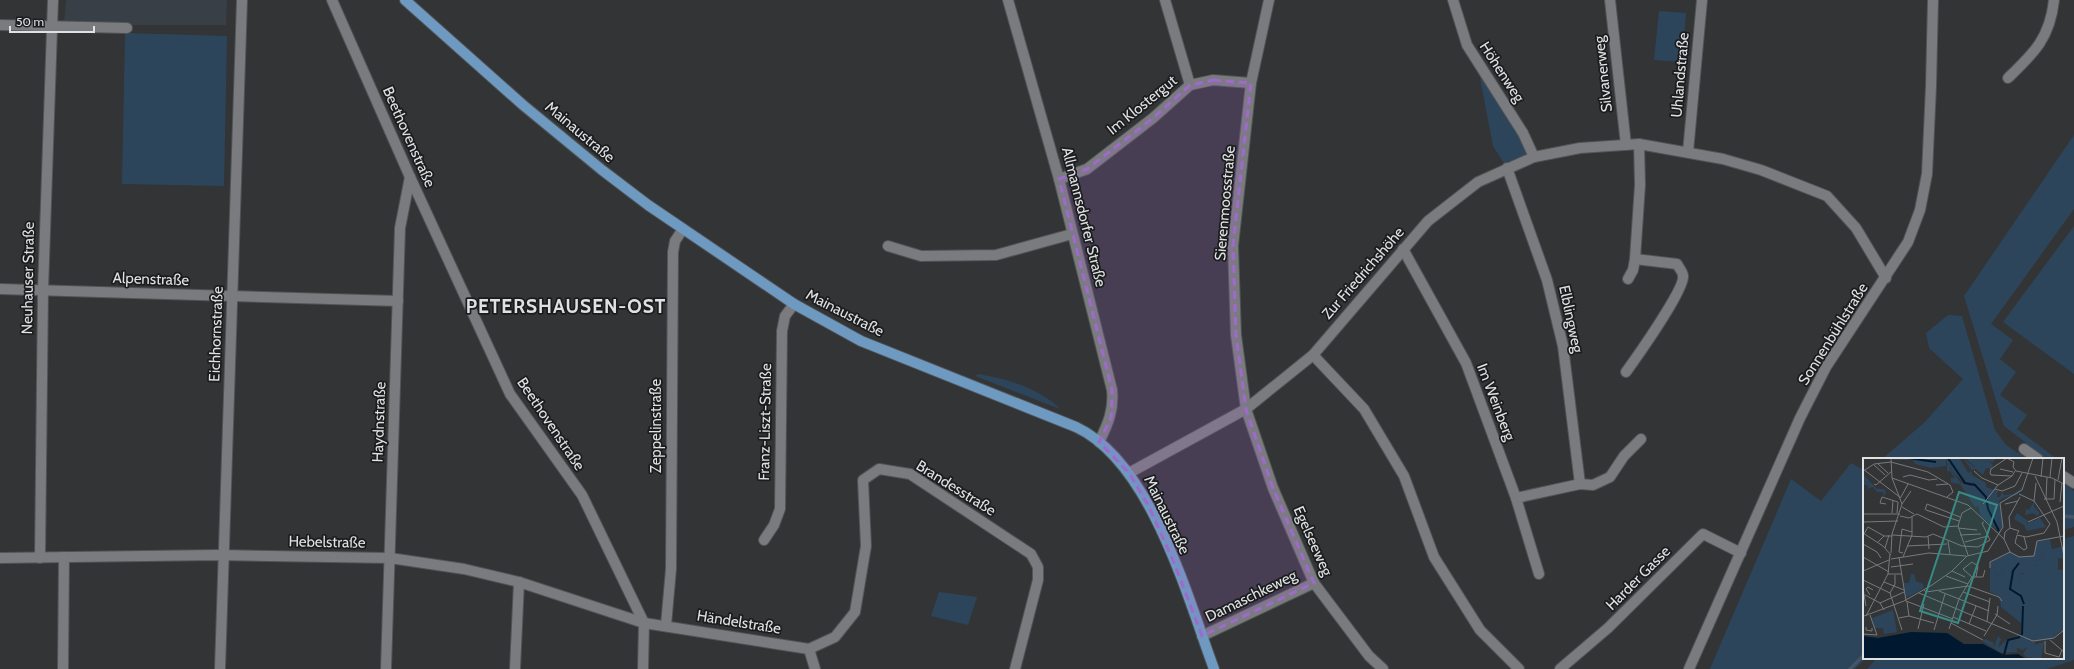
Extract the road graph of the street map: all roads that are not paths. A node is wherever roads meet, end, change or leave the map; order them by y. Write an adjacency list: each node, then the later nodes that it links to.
1 (53, 0): 14 (street, Neuhauser Straße)
2 (242, 0): 35 (street, Eichhornstraße)
3 (332, 0): 24 (street, Beethovenstraße)
4 (405, 0): 26 (main road, Mainaustraße)
5 (1008, 0): 25 (street, Allmannsdorfer Straße)
6 (1165, 0): 18 (street)
7 (1269, 0): 17 (street, Sierenmoosstraße)
8 (1453, 0): 22 (street, Höhenweg)
9 (1610, 0): 20 (street, Silvanerweg)
10 (1702, 0): 21 (street, Uhlandstraße)
11 (1933, 0): 31 (street, Sonnenbühlstraße)
12 (2054, 0): 16 (street)
13 (0, 25): 14 (street)
14 (51, 26): 15 (street); 34 (street, Neuhauser Straße)
15 (127, 28)
16 (2008, 78)
17 (1251, 83): 18 (street, Im Klostergut); 40 (street, Sierenmoosstraße)
18 (1190, 85): 25 (street, Im Klostergut)
19 (1639, 144): 20 (street, Zur Friedrichshöhe); 21 (street, Zur Friedrichshöhe); 30 (street)
20 (1626, 145): 22 (street, Zur Friedrichshöhe)
21 (1688, 152): 31 (street, Zur Friedrichshöhe)
22 (1534, 157): 23 (street, Zur Friedrichshöhe)
23 (1506, 168): 29 (street, Zur Friedrichshöhe); 48 (street, Elblingweg)
24 (410, 177): 36 (street, Haydnstraße); 60 (street, Beethovenstraße)
25 (1059, 179): 27 (street, Allmannsdorfer Straße)
26 (683, 229): 37 (main road, Mainaustraße); 61 (street, Zeppelinstraße)
27 (1072, 234): 28 (street); 42 (street, Allmannsdorfer Straße)
28 (888, 246)
29 (1403, 249): 38 (street, Zur Friedrichshöhe); 49 (street, Im Weinberg)
30 (1635, 259): 32 (street); 39 (street)
31 (1886, 278): 51 (street, Sonnenbühlstraße)
32 (1628, 279)
33 (0, 289): 34 (street, Alpenstraße)
34 (43, 290): 35 (street, Alpenstraße); 55 (street, Neuhauser Straße)
35 (232, 297): 36 (street, Alpenstraße); 52 (street, Eichhornstraße)
36 (398, 301): 56 (street, Haydnstraße)
37 (794, 304): 42 (main road, Mainaustraße); 50 (street, Franz-Liszt-Straße)
38 (1313, 355): 40 (street, Zur Friedrichshöhe); 73 (street)
39 (1626, 372)
40 (1246, 409): 45 (street, Zur Friedrichshöhe); 59 (street, Egelseeweg)
41 (1641, 439): 48 (street)
42 (1099, 442): 45 (main road, Mainaustraße)
43 (2024, 449): 44 (street)
44 (2037, 458)
45 (1129, 473): 62 (main road, Mainaustraße)
46 (2064, 477): 47 (street)
47 (2074, 483)
48 (1580, 484): 49 (street)
49 (1516, 498): 57 (street, Im Weinberg)
50 (764, 540)
51 (1741, 553): 74 (street, Harder Gasse); 75 (street, Sonnenbühlstraße)
52 (225, 555): 53 (street, Hebelstraße); 56 (street, Hebelstraße); 65 (street, Eichhornstraße)
53 (64, 557): 55 (street, Hebelstraße); 64 (street)
54 (0, 558): 55 (street, Hebelstraße)
55 (40, 558)
56 (390, 558): 58 (street, Hebelstraße); 66 (street, Haydnstraße)
57 (1539, 574)
58 (519, 582): 60 (street, Hebelstraße); 67 (street)
59 (1314, 583): 62 (street, Damaschkeweg); 72 (street, Egelseeweg)
60 (644, 623): 61 (street, Händelstraße); 68 (street, Beethovenstraße)
61 (666, 625): 63 (street, Händelstraße)
62 (1202, 636): 71 (main road, Mainaustraße)
63 (809, 649): 69 (street); 70 (street, Brandesstraße)
64 (63, 669)
65 (220, 669)
66 (386, 669)
67 (515, 669)
68 (642, 669)
69 (815, 669)
70 (1015, 669)
71 (1214, 669)
72 (1383, 669)
73 (1519, 669)
74 (1560, 669)
75 (1689, 669)

